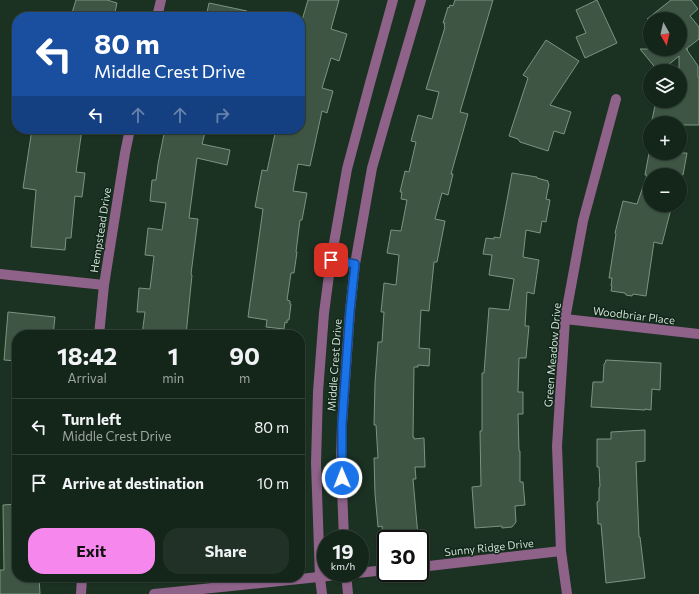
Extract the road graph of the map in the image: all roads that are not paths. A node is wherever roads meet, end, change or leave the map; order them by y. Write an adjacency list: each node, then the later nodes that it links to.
1 (161, 0): 4 (street)
2 (393, 0): 7 (street, Middle Crest Drive)
3 (421, 0): 8 (street, Middle Crest Drive)
4 (158, 12)
5 (616, 99): 11 (street, Green Meadow Drive)
6 (129, 134): 10 (street, Hempstead Drive)
7 (331, 260): 8 (street); 14 (street, Middle Crest Drive)
8 (355, 264): 15 (street, Middle Crest Drive)
9 (0, 274): 10 (street)
10 (104, 285): 12 (street, Hempstead Drive)
11 (565, 319): 13 (street, Woodbriar Place); 16 (street, Green Meadow Drive)
12 (100, 330)
13 (699, 334)
14 (318, 530)
15 (344, 530)
16 (561, 551): 17 (street, Sunny Ridge Drive); 28 (street, Green Meadow Drive)
17 (429, 566)
18 (317, 578): 19 (street)
19 (305, 579)
20 (82, 582): 24 (street)
21 (278, 582): 25 (street)
22 (320, 582): 26 (street, Middle Crest Drive)
23 (347, 582): 27 (street)
24 (82, 594)
25 (154, 594)
26 (322, 594)
27 (348, 594)
28 (567, 594)

